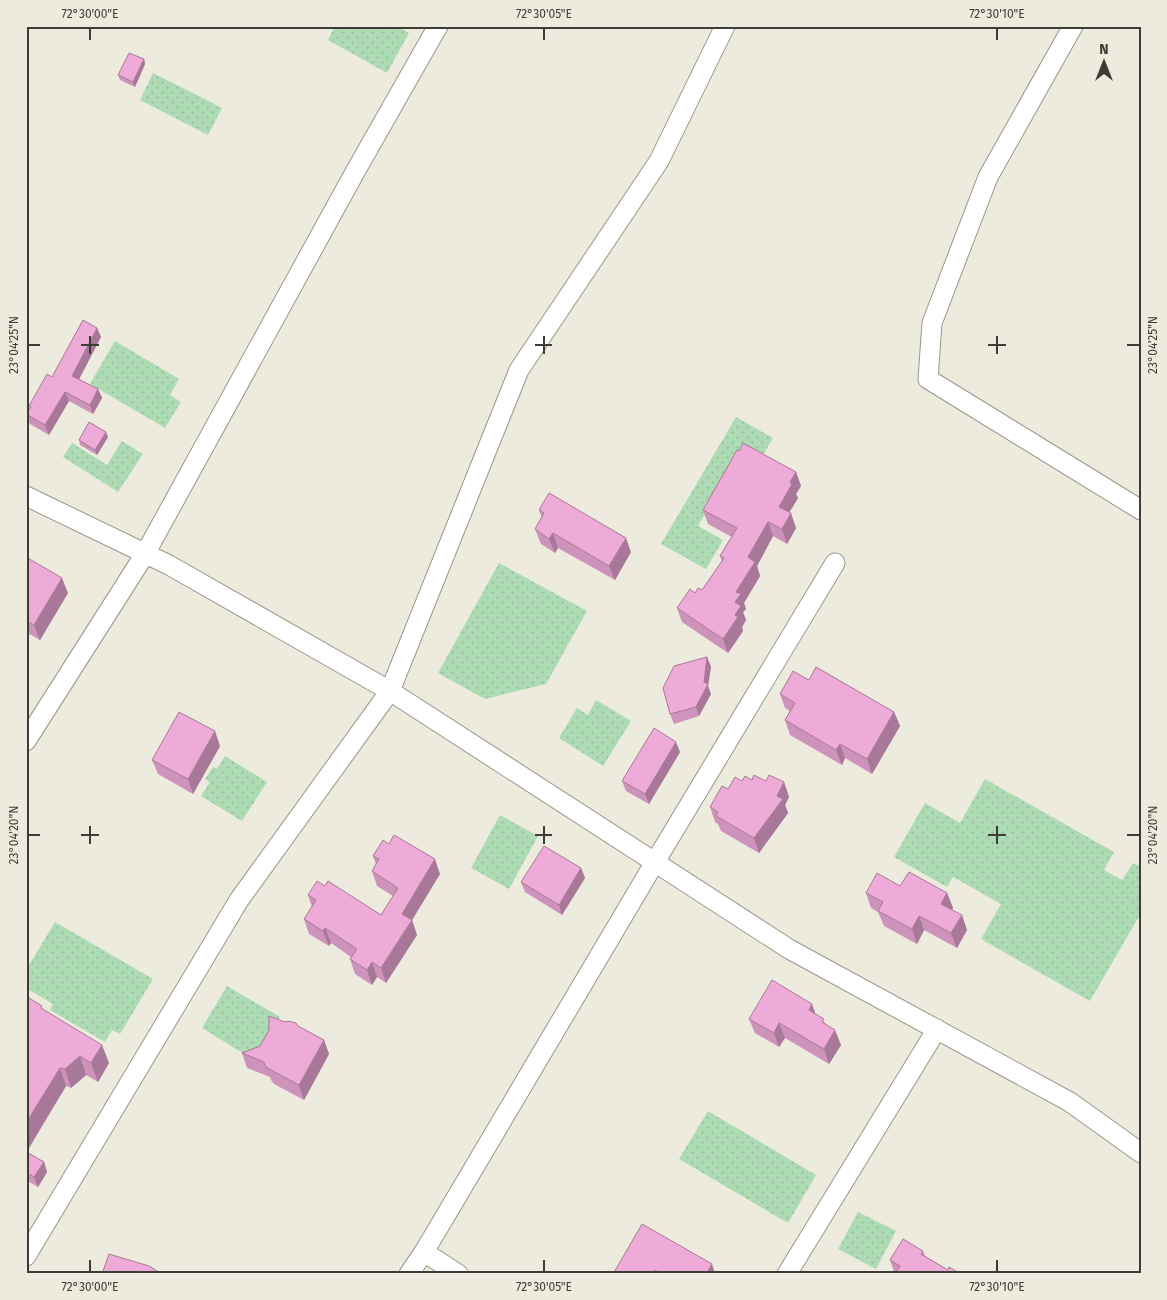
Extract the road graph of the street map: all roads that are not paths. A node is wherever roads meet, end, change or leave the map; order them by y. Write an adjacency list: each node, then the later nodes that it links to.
1 (438, 26): 6 (street)
2 (725, 26): 8 (street)
3 (1073, 26): 5 (street)
4 (26, 496): 6 (street)
5 (1141, 510)
6 (145, 554): 8 (street); 9 (street)
7 (835, 563): 10 (street)
8 (390, 691): 10 (street); 14 (street)
9 (26, 741)
10 (655, 862): 11 (street); 13 (street)
11 (937, 1029): 12 (street); 17 (street)
12 (1141, 1153)
13 (424, 1252): 15 (street); 16 (street)
14 (26, 1256)
15 (409, 1274)
16 (458, 1274)
17 (787, 1274)

